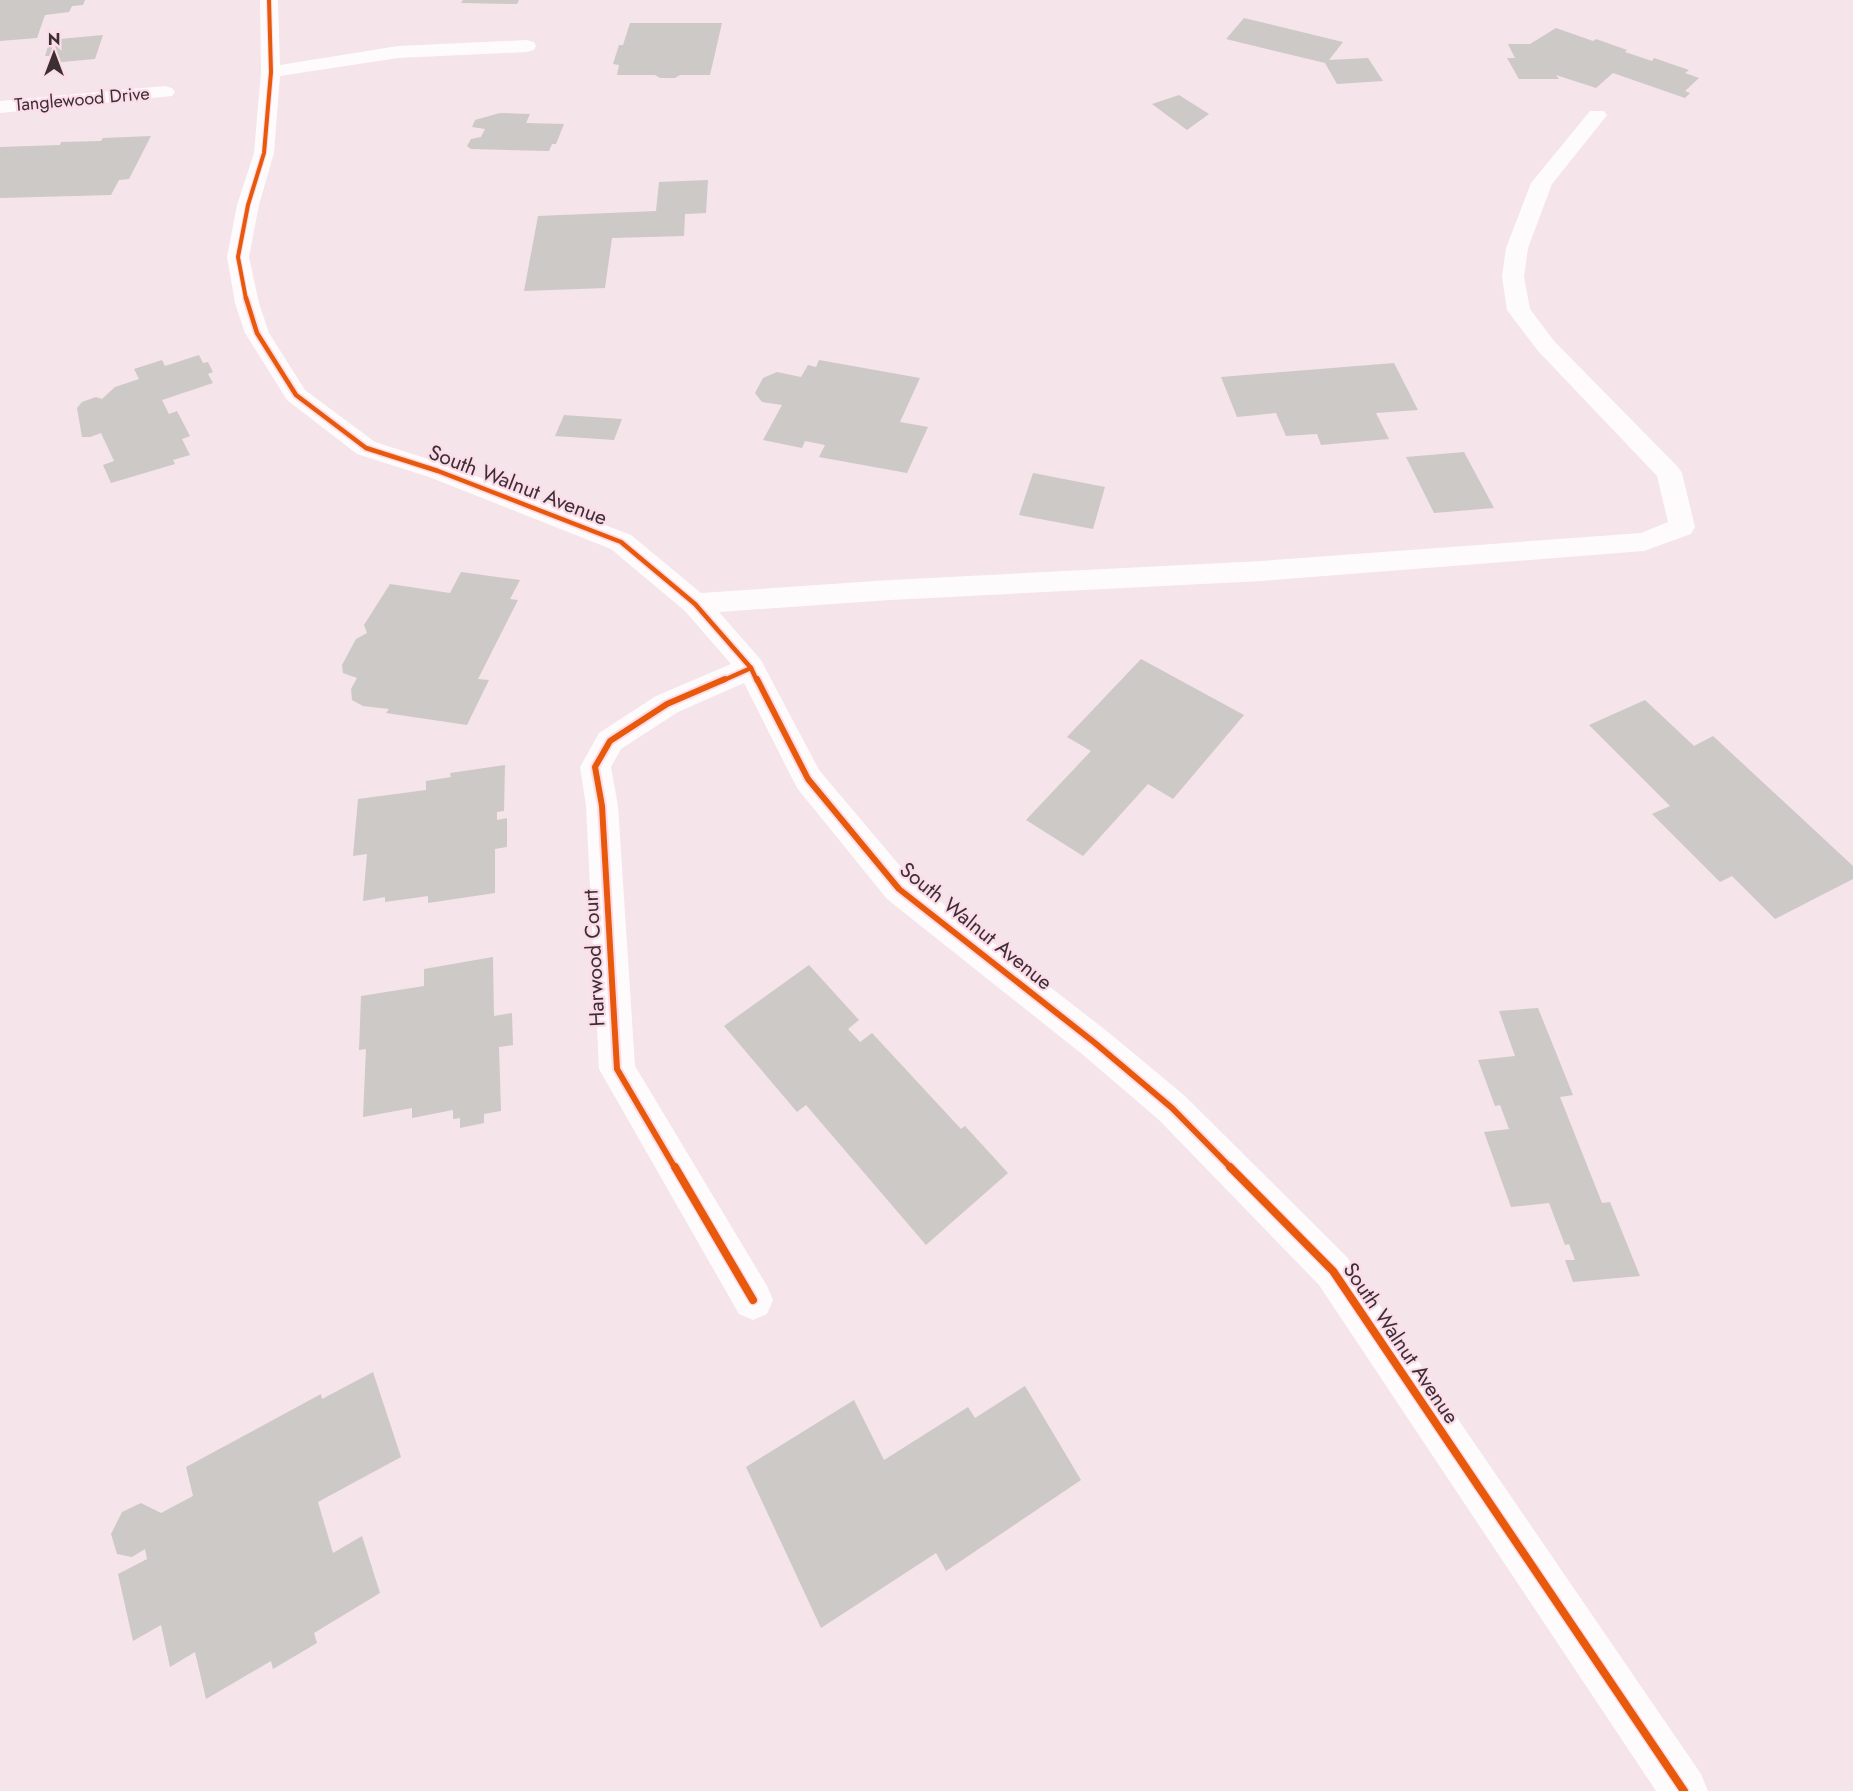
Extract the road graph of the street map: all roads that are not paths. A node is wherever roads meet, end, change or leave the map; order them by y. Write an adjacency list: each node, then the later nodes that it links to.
1 (269, 0): 3 (street, South Walnut Avenue)
2 (526, 46): 3 (street)
3 (271, 72): 7 (street, South Walnut Avenue)
4 (165, 92): 5 (street, Tanglewood Drive)
5 (0, 106)
6 (1597, 115): 7 (street)
7 (695, 604): 8 (street, South Walnut Avenue)
8 (752, 668): 9 (street, Harwood Court); 10 (street, South Walnut Avenue)
9 (753, 1300)
10 (1684, 1791)

